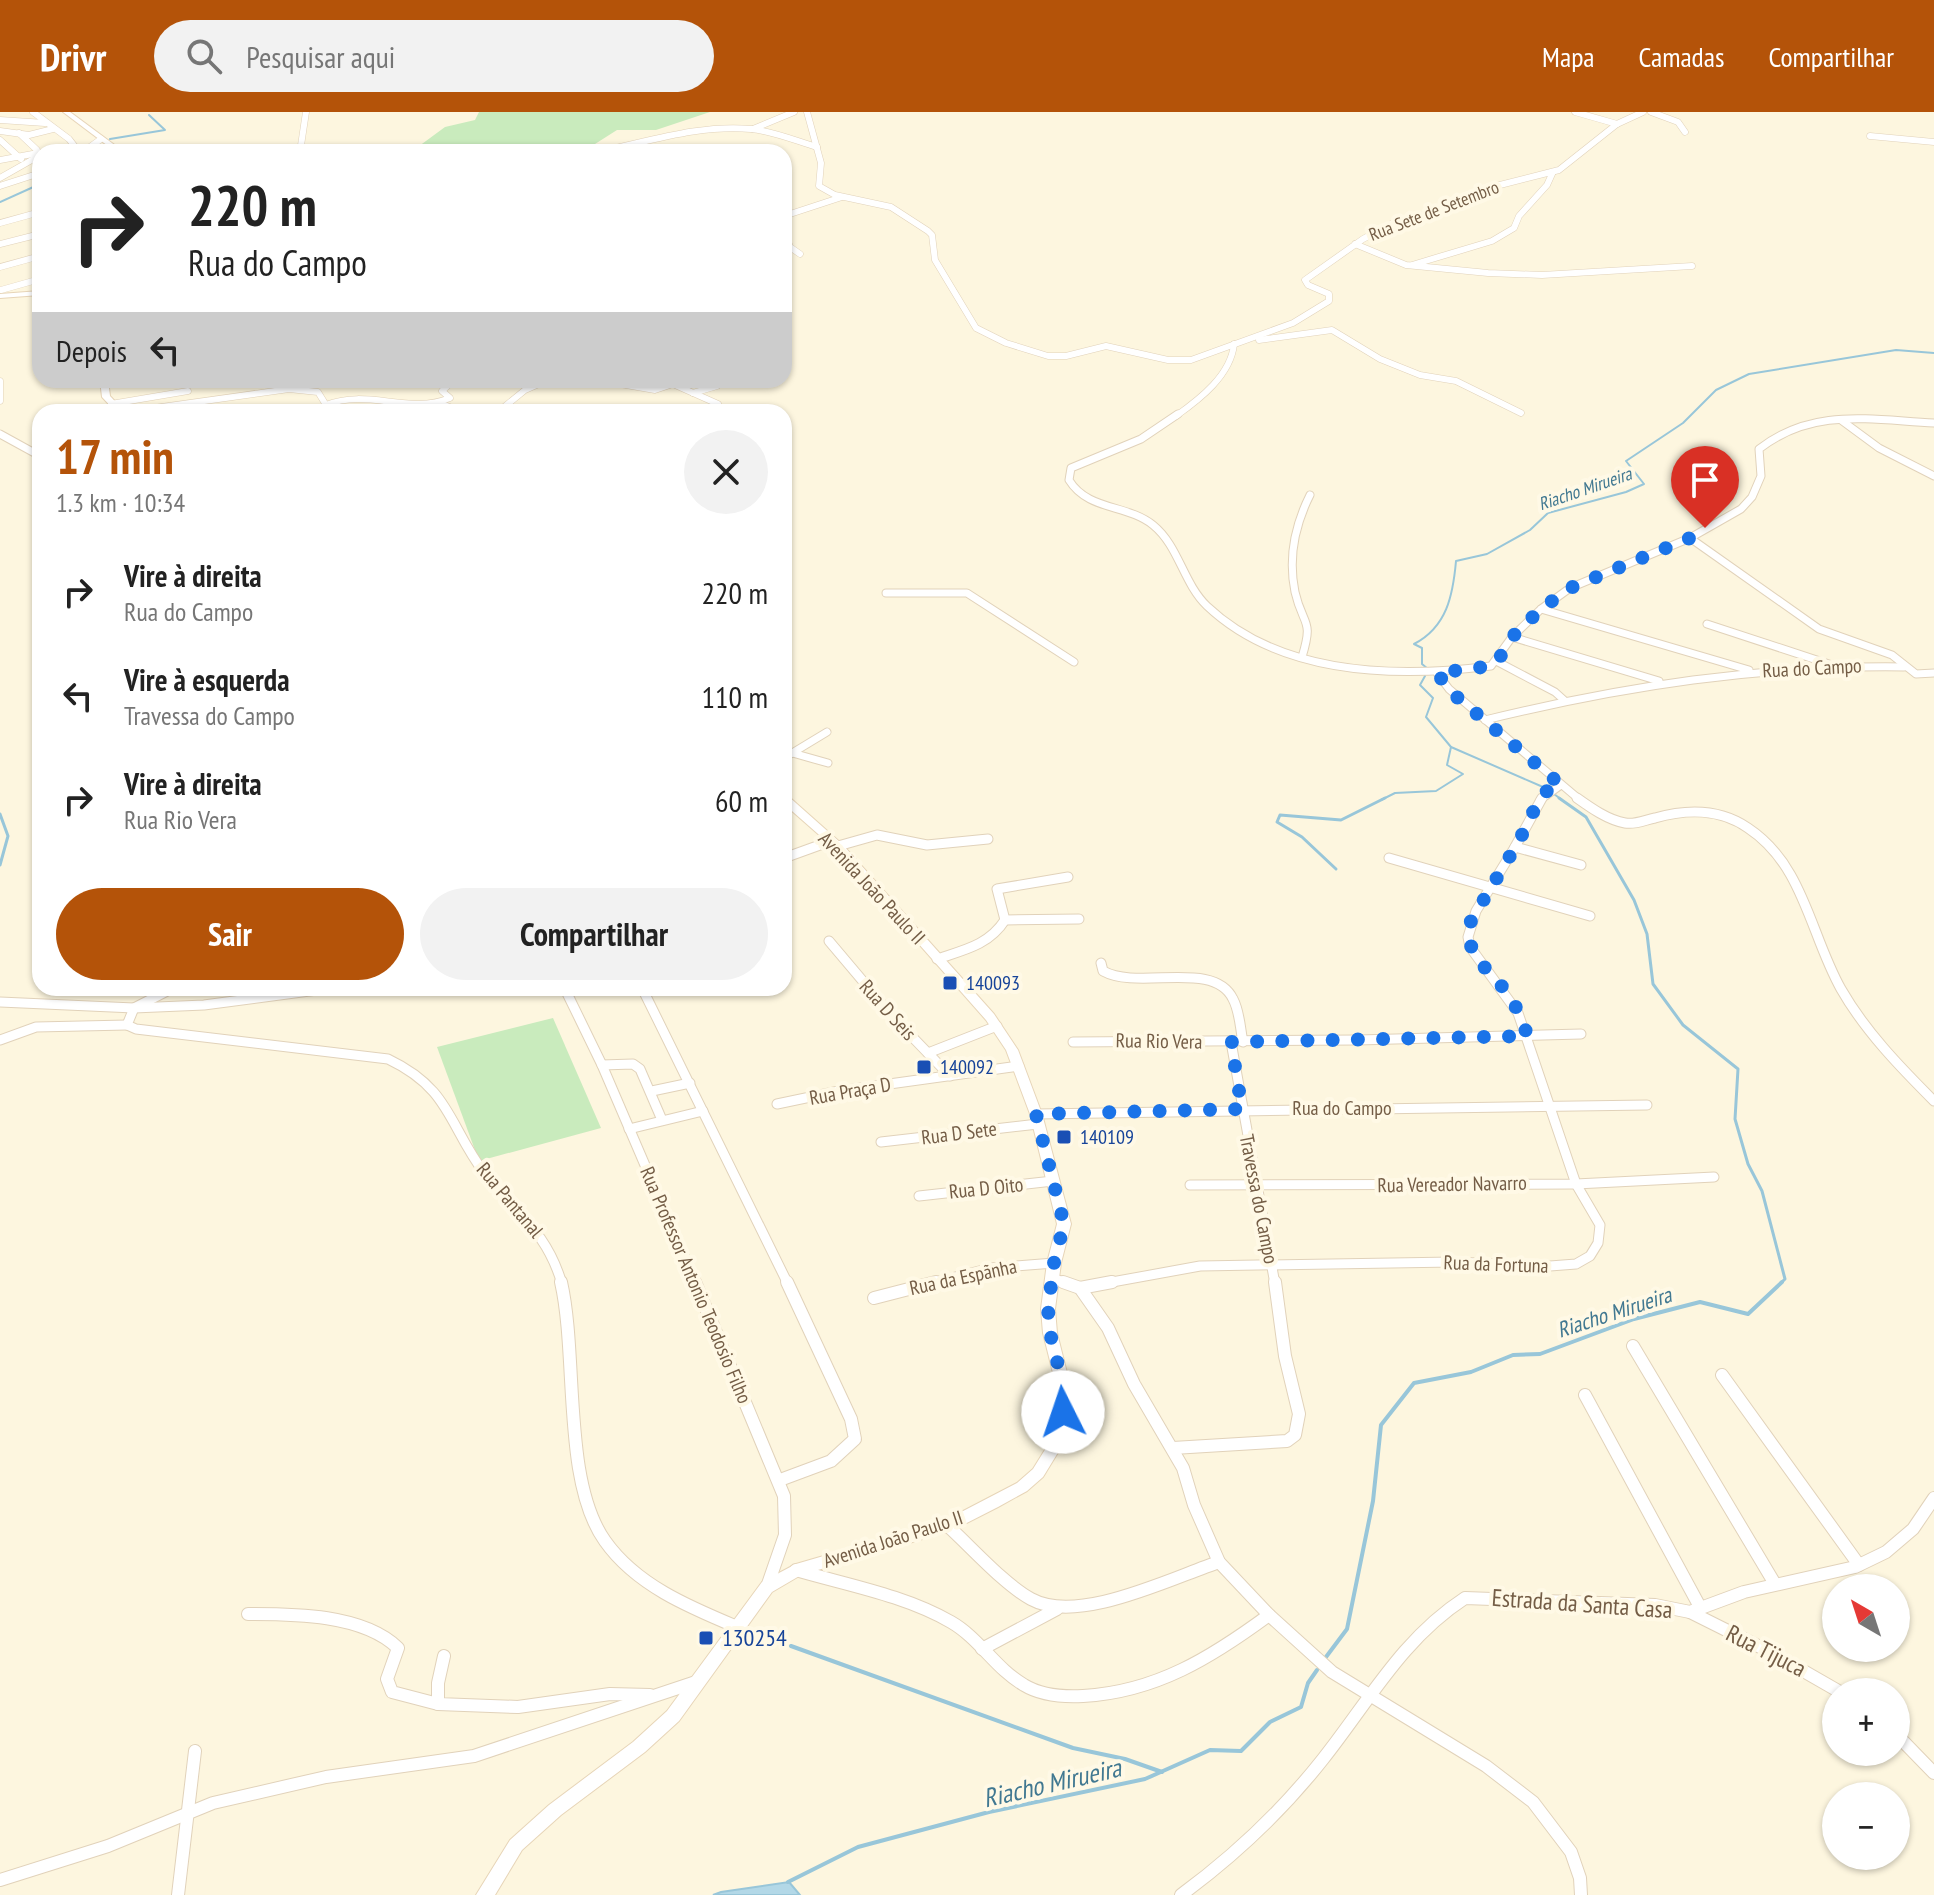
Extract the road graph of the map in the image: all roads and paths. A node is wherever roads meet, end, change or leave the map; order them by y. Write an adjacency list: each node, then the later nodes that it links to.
1 (33, 112): 10 (street)
2 (66, 112): 18 (main road)
3 (306, 112): 24 (street)
4 (794, 112): 13 (street)
5 (807, 112): 27 (street)
6 (1575, 112): 11 (street)
7 (1643, 112): 11 (street, Rua Sete de Setembro)
8 (1651, 112): 15 (street)
9 (0, 120): 10 (street)
10 (45, 123): 12 (street)
11 (1617, 124): 33 (street, Rua Sete de Setembro)
12 (53, 129): 16 (street); 21 (street)
13 (753, 129): 25 (street); 27 (street)
14 (0, 131): 16 (street)
15 (1685, 132)
16 (19, 133): 26 (street)
17 (1870, 136): 20 (street)
18 (101, 139): 22 (street); 23 (main road)
19 (0, 140): 29 (street)
20 (1934, 142)
21 (74, 144)
22 (93, 144)
23 (109, 144)
24 (302, 144)
25 (635, 144)
26 (32, 147)
27 (817, 147): 37 (street)
28 (32, 154): 29 (street)
29 (18, 156): 31 (street); 32 (street)
30 (32, 158): 32 (street)
31 (0, 160)
32 (23, 166): 35 (street)
33 (1552, 174): 43 (street, Rua Sete de Setembro); 47 (street)
34 (32, 176): 36 (street)
35 (0, 178)
36 (0, 186)
37 (842, 197): 38 (street); 54 (street, Rua Sete de Setembro)
38 (792, 213)
39 (32, 214): 40 (street)
40 (0, 223)
41 (32, 236): 42 (street)
42 (0, 244)
43 (1355, 244): 47 (street); 53 (street, Rua Sete de Setembro)
44 (792, 248): 45 (street)
45 (800, 254)
46 (32, 258): 49 (street)
47 (1410, 266): 48 (street)
48 (1692, 266)
49 (0, 267)
50 (32, 281): 51 (street)
51 (0, 291): 52 (main road)
52 (32, 293)
53 (1247, 340): 54 (street, Rua Sete de Setembro); 75 (street)
54 (1234, 344): 87 (street)
55 (0, 381): 65 (street)
56 (103, 388): 67 (main road)
57 (297, 388): 68 (street)
58 (297, 388): 69 (street)
59 (445, 388): 66 (street)
60 (530, 388): 73 (street)
61 (679, 388): 64 (street)
62 (710, 388): 64 (street)
63 (188, 391): 67 (street)
64 (693, 393): 74 (street)
65 (0, 401)
66 (439, 403): 72 (street)
67 (111, 404)
68 (172, 404)
69 (325, 404)
70 (329, 404): 71 (street)
71 (392, 404)
72 (434, 404)
73 (508, 404)
74 (718, 404)
75 (1521, 413)
76 (1841, 420): 77 (street); 80 (street); 82 (street)
77 (1934, 423)
78 (0, 434): 79 (street)
79 (32, 452)
80 (1934, 476)
81 (1310, 495): 87 (street)
82 (1690, 538): 84 (street); 91 (street)
83 (886, 593): 88 (street)
84 (1541, 609): 86 (street); 92 (street)
85 (1707, 624): 90 (street)
86 (1512, 637): 89 (street); 95 (street)
87 (1302, 657): 93 (street)
88 (1074, 662)
89 (1498, 662): 93 (street); 96 (street)
90 (1836, 666): 91 (street, Rua do Campo); 92 (street, Rua do Campo)
91 (1904, 667): 94 (street)
92 (1752, 671): 95 (street, Rua do Campo)
93 (1437, 673): 97 (street)
94 (1934, 673)
95 (1661, 681): 96 (street, Rua do Campo)
96 (1565, 701): 97 (street, Rua do Campo)
97 (1485, 720): 102 (street)
98 (827, 732): 99 (street)
99 (792, 751)
100 (792, 755): 101 (street)
101 (828, 763)
102 (1561, 785): 106 (street); 138 (street)
103 (792, 808): 105 (main road, Avenida João Paulo II)
104 (988, 839): 105 (street)
105 (834, 843): 107 (street); 116 (main road, Avenida João Paulo II)
106 (1515, 847): 109 (street); 111 (street)
107 (792, 856)
108 (1389, 858): 111 (street)
109 (1581, 865)
110 (1068, 877): 114 (street)
111 (1490, 888): 112 (street); 127 (street, Rua da Fortuna)
112 (1590, 916)
113 (1079, 919): 114 (street)
114 (1005, 920): 116 (street)
115 (829, 941): 132 (street, Rua D Seis)
116 (937, 959): 125 (main road, Avenida João Paulo II)
117 (1101, 963): 131 (street)
118 (157, 996): 123 (street)
119 (272, 996): 123 (street)
120 (570, 996): 133 (street, Rua Professor Antonio Teodosio Filho)
121 (646, 996): 136 (street)
122 (0, 1002): 123 (street)
123 (134, 1008): 124 (street)
124 (127, 1025): 128 (street, Rua Pantanal); 174 (street, Rua Pantanal)
125 (997, 1026): 132 (street); 134 (main road, Avenida João Paulo II)
126 (1581, 1034): 127 (street, Rua Rio Vera)
127 (1528, 1036): 131 (street, Rua Rio Vera); 141 (street, Rua da Fortuna)
128 (0, 1040)
129 (1073, 1042): 130 (street, Rua Rio Vera)
130 (1231, 1042): 131 (street, Rua Rio Vera); 142 (street, Travessa do Campo)
131 (1243, 1042)
132 (928, 1053): 135 (street, Rua D Seis)
133 (602, 1065): 137 (street); 146 (street, Rua Professor Antonio Teodosio Filho)
134 (1019, 1066): 135 (street, Rua Praça D); 144 (main road, Avenida João Paulo II)
135 (950, 1076): 139 (street, Rua Praça D)
136 (690, 1083): 137 (street); 143 (street)
137 (652, 1091): 145 (street)
138 (1934, 1101)
139 (777, 1104)
140 (1647, 1105): 141 (street, Rua do Campo)
141 (1550, 1107): 142 (street, Rua do Campo); 151 (street, Rua da Fortuna)
142 (1242, 1109): 144 (street, Rua do Campo); 150 (street, Travessa do Campo)
143 (703, 1111): 145 (street); 162 (street)
144 (1037, 1119): 147 (street, Rua D Sete); 149 (main road, Avenida João Paulo II)
145 (662, 1120): 146 (street)
146 (629, 1129): 162 (street, Rua Professor Antonio Teodosio Filho)
147 (881, 1142)
148 (1714, 1177): 151 (street, Rua Vereador Navarro)
149 (1053, 1181): 153 (street, Rua D Oito); 155 (main road, Avenida João Paulo II)
150 (1257, 1184): 151 (street, Rua Vereador Navarro); 152 (street, Rua Vereador Navarro); 154 (street, Travessa do Campo)
151 (1576, 1184): 154 (street, Rua da Fortuna)
152 (1190, 1185)
153 (919, 1196)
154 (1272, 1263): 156 (street, Rua da Fortuna); 161 (street, Travessa do Campo)
155 (1053, 1271): 156 (street); 157 (street, Rua da Espãnha); 164 (main road, Avenida João Paulo II)
156 (1080, 1288): 161 (street)
157 (874, 1298)
158 (1633, 1346): 168 (street)
159 (1722, 1375): 166 (street)
160 (1585, 1395): 171 (street)
161 (1173, 1448): 165 (street)
162 (780, 1480): 169 (street, Rua Professor Antonio Teodosio Filho)
163 (1934, 1498): 166 (street, Estrada da Santa Casa)
164 (948, 1526): 167 (main road, Avenida João Paulo II); 170 (street)
165 (1219, 1562): 170 (street); 173 (street)
166 (1859, 1565): 168 (street, Estrada da Santa Casa)
167 (796, 1570): 169 (main road, Avenida João Paulo II); 175 (street)
168 (1775, 1584): 171 (street, Estrada da Santa Casa)
169 (767, 1587): 174 (main road, Avenida João Paulo II)
170 (1057, 1608): 175 (street)
171 (1695, 1610): 177 (street, Rua Tijuca); 179 (street, Estrada da Santa Casa)
172 (248, 1614): 181 (street)
173 (1269, 1615): 175 (street); 179 (street)
174 (737, 1627): 178 (main road, Avenida João Paulo II)
175 (982, 1649)
176 (444, 1656): 181 (street)
177 (1822, 1680)
178 (699, 1681): 180 (street); 188 (main road, Avenida João Paulo II)
179 (1367, 1694): 189 (street, Estrada da Santa Casa); 190 (street)
180 (654, 1696): 181 (street); 185 (street)
181 (438, 1704)
182 (1910, 1748): 184 (street)
183 (195, 1751): 185 (street)
184 (1934, 1773)
185 (187, 1811): 186 (street); 187 (street)
186 (0, 1880)
187 (178, 1895)
188 (485, 1895)
189 (1181, 1895)
190 (1581, 1895)

